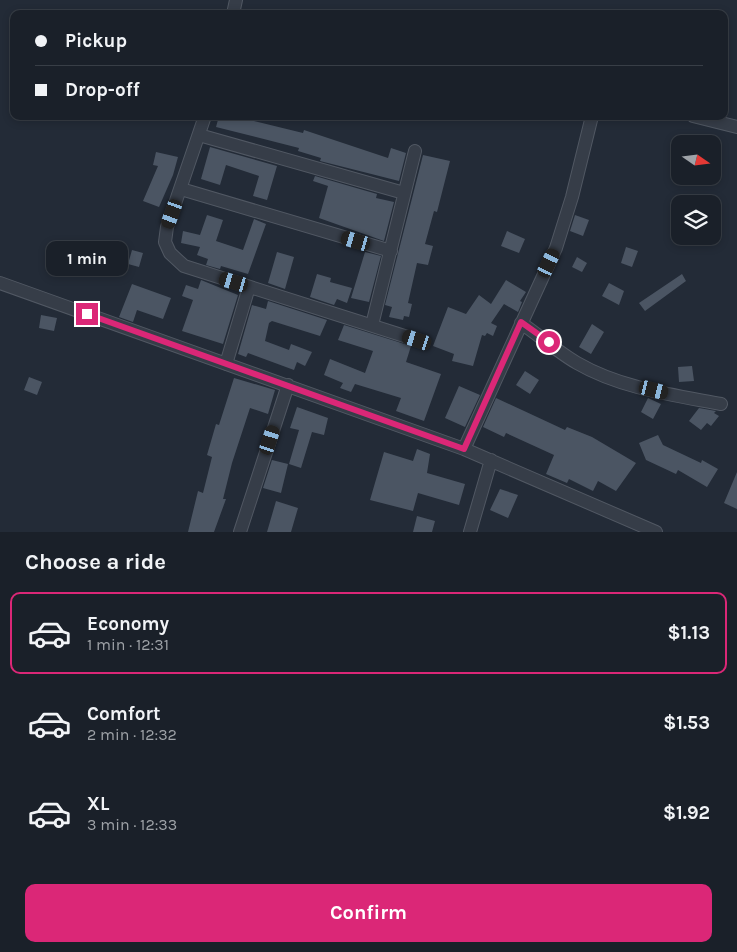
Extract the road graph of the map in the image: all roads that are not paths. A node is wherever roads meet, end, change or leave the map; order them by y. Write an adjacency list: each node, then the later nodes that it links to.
1 (204, 120): 5 (street)
2 (591, 120): 12 (street)
3 (709, 120): 4 (street)
4 (737, 127)
5 (199, 135): 7 (street); 8 (street)
6 (414, 151): 8 (street)
7 (181, 189): 9 (street); 11 (street)
8 (404, 193): 9 (street)
9 (391, 251): 13 (street)
10 (0, 283): 15 (street)
11 (249, 287): 13 (street); 15 (street)
12 (521, 322): 17 (street); 18 (street)
13 (372, 325): 14 (street)
14 (417, 340)
15 (226, 364): 16 (street)
16 (288, 385): 18 (street); 21 (street)
17 (721, 404)
18 (464, 449): 19 (street)
19 (491, 460): 20 (street); 22 (street)
20 (649, 531)
21 (240, 532)
22 (470, 532)

